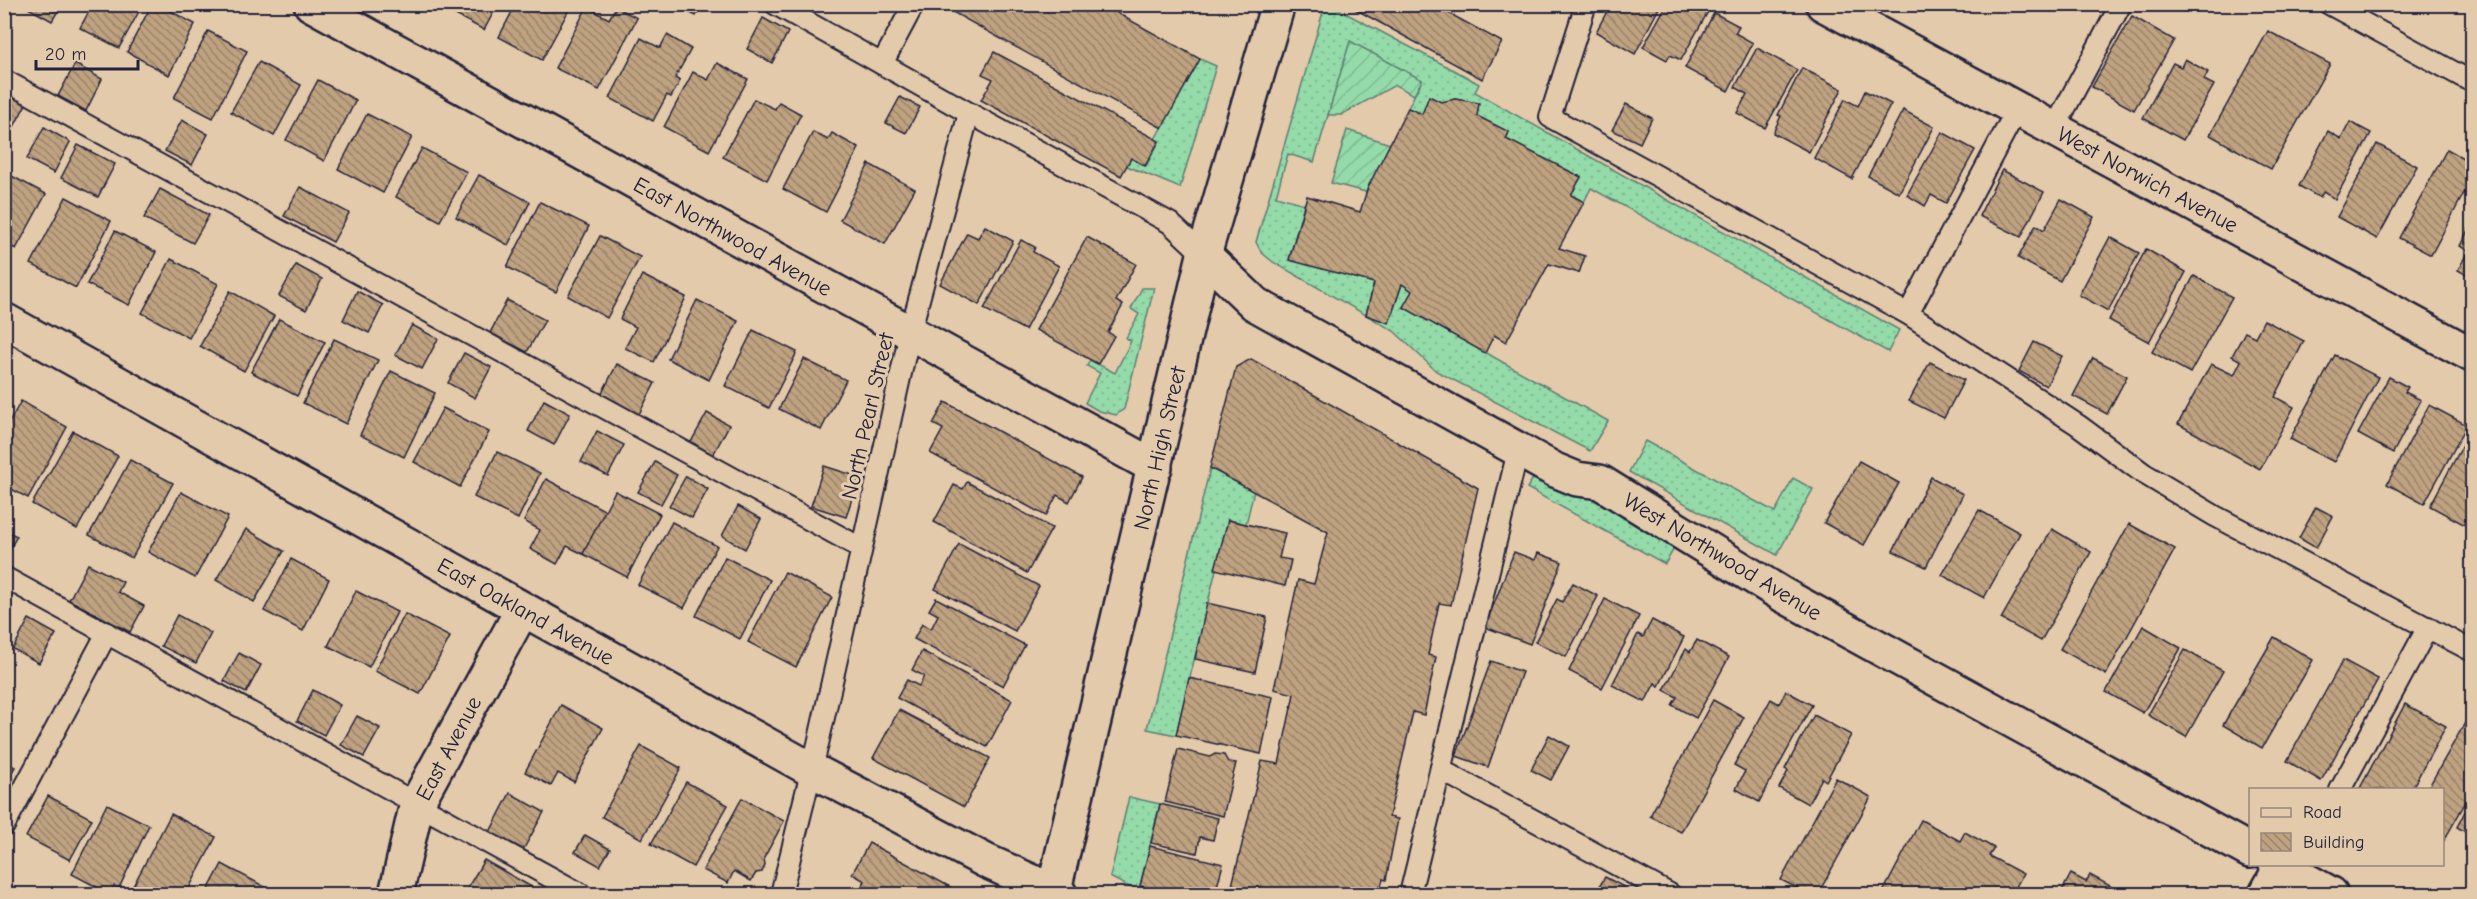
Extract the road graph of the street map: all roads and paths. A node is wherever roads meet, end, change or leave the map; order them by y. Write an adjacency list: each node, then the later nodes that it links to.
1 (311, 4): 18 (street, East Northwood Avenue)
2 (775, 4): 9 (lane)
3 (914, 4): 9 (lane)
4 (1278, 4): 15 (street, North High Street)
5 (1586, 4): 16 (lane)
6 (1823, 4): 12 (street, West Norwich Avenue)
7 (2121, 4): 14 (lane)
8 (2329, 4): 11 (lane)
9 (882, 63): 13 (lane)
10 (4, 80): 22 (lane)
11 (2472, 82)
12 (2017, 109): 14 (street, West Norwich Avenue); 16 (lane)
13 (969, 113): 15 (lane); 18 (lane, North Pearl Street)
14 (2054, 129): 19 (street, West Norwich Avenue)
15 (1204, 255): 20 (street, West Northwood Avenue); 21 (street, North High Street)
16 (1908, 314): 25 (lane)
17 (4, 320): 24 (street, East Oakland Avenue)
18 (910, 333): 21 (street, East Northwood Avenue); 22 (lane, North Pearl Street)
19 (2472, 355)
20 (1518, 451): 29 (lane); 33 (street, West Northwood Avenue)
21 (1155, 467): 35 (street, North High Street)
22 (861, 548): 28 (lane, North Pearl Street)
23 (4, 577): 26 (lane)
24 (522, 610): 28 (street, East Oakland Avenue); 31 (street, East Avenue)
25 (2428, 627): 27 (lane); 30 (lane)
26 (107, 633): 31 (lane); 32 (lane)
27 (2472, 651)
28 (812, 770): 35 (street, East Oakland Avenue); 38 (lane, North Pearl Street)
29 (1441, 770): 39 (lane); 40 (lane)
30 (2341, 788)
31 (417, 804): 36 (street, East Avenue); 37 (lane)
32 (4, 826)
33 (2249, 850)
34 (2283, 873): 41 (street)
35 (1055, 893)
36 (396, 894)
37 (581, 894)
38 (781, 894)
39 (1410, 894)
40 (1670, 894)
41 (2331, 894)

